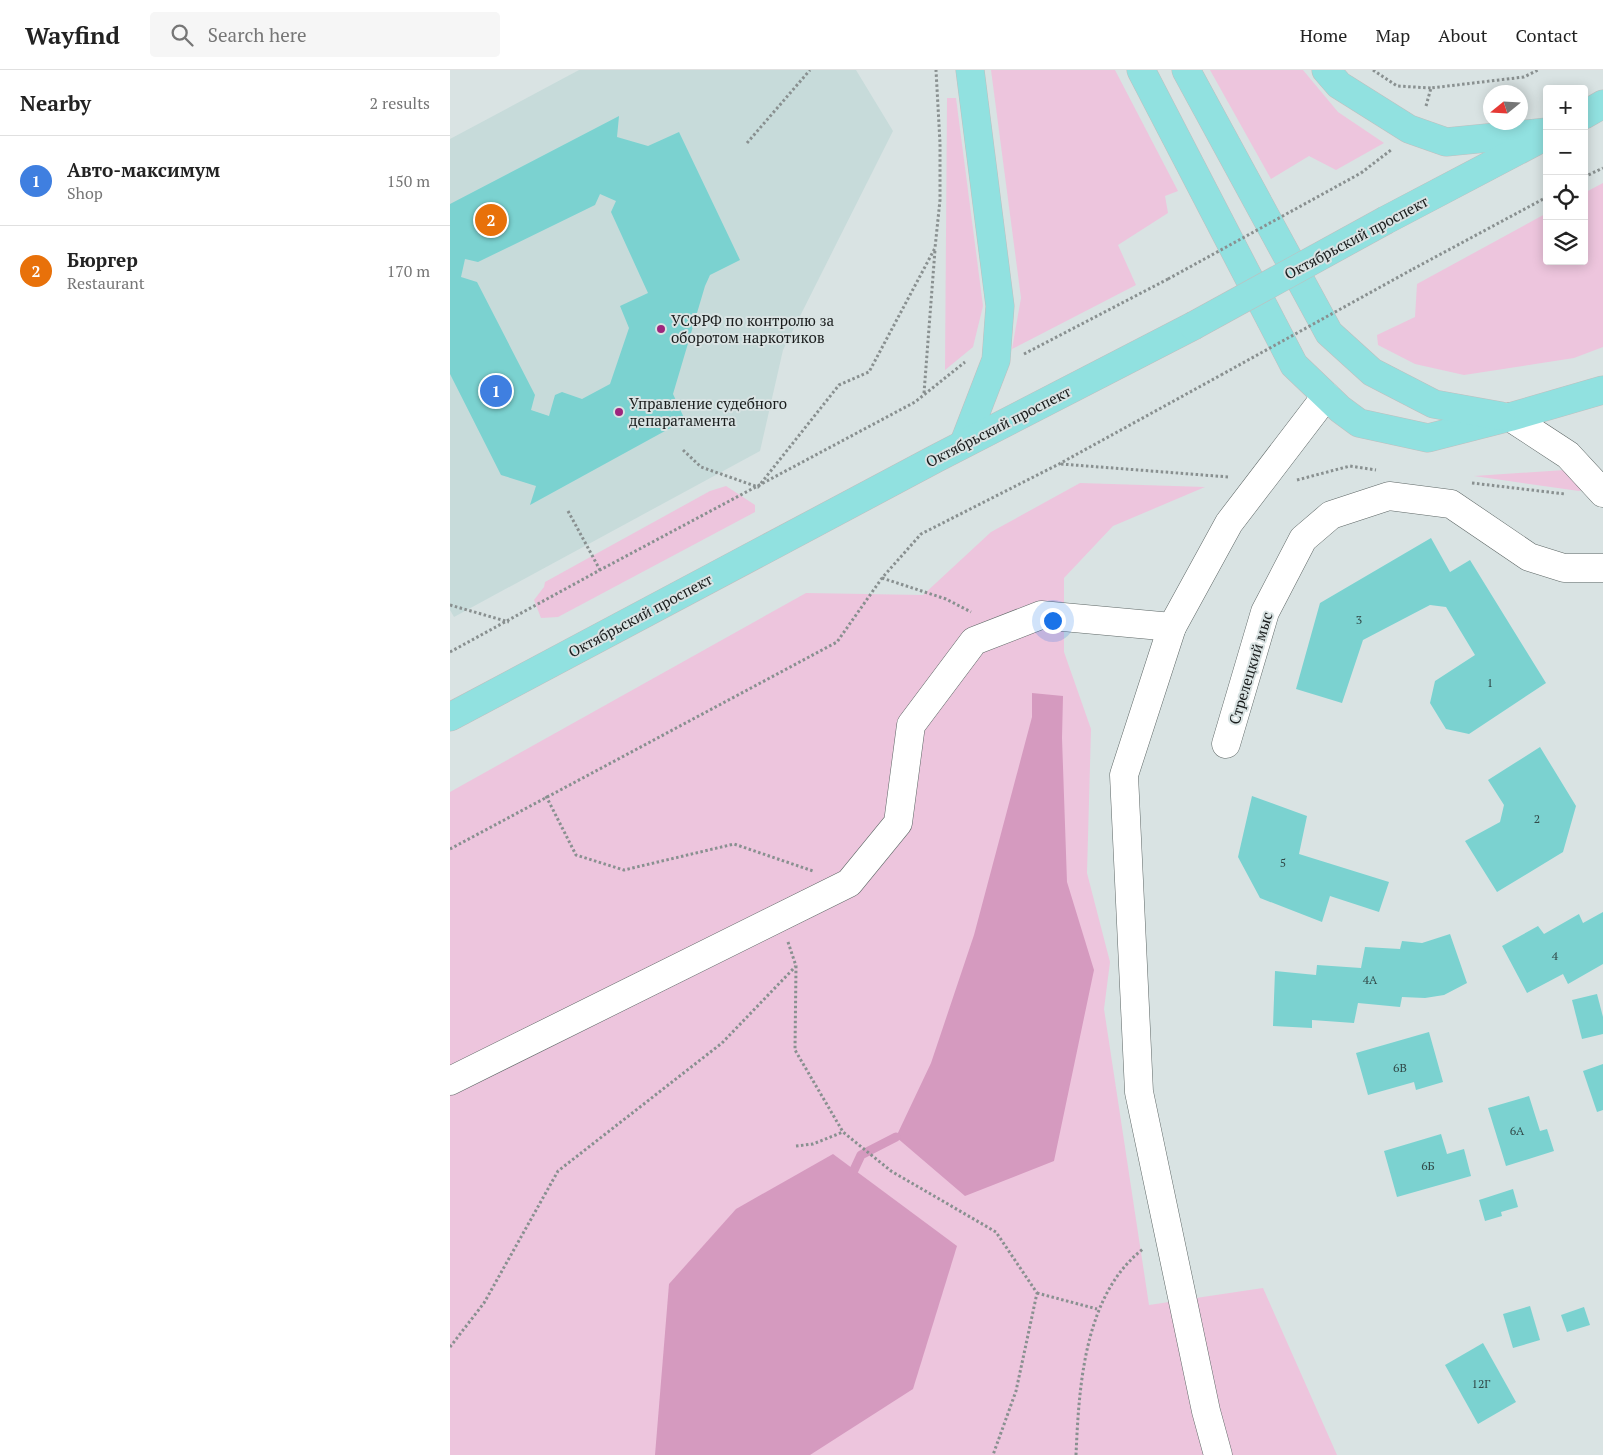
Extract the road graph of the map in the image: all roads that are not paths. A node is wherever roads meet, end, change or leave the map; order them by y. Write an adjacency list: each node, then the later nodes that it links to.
1 (970, 70): 12 (main road)
2 (1141, 70): 10 (main road)
3 (1186, 70): 11 (main road)
4 (1326, 70): 7 (main road)
5 (1603, 104): 6 (main road)
6 (1588, 113)
7 (1543, 132)
8 (1543, 138): 12 (main road, Октябрьский проспект, bridge)
9 (1603, 390): 11 (main road)
10 (1326, 396): 11 (main road); 15 (street)
11 (1510, 417): 13 (street)
12 (964, 443): 16 (main road, Октябрьский проспект)
13 (1603, 494)
14 (1603, 568): 17 (street, Стрелецкий мыс)
15 (1172, 627): 18 (street); 19 (street)
16 (450, 717)
17 (1226, 744)
18 (450, 1081)
19 (1218, 1455)

